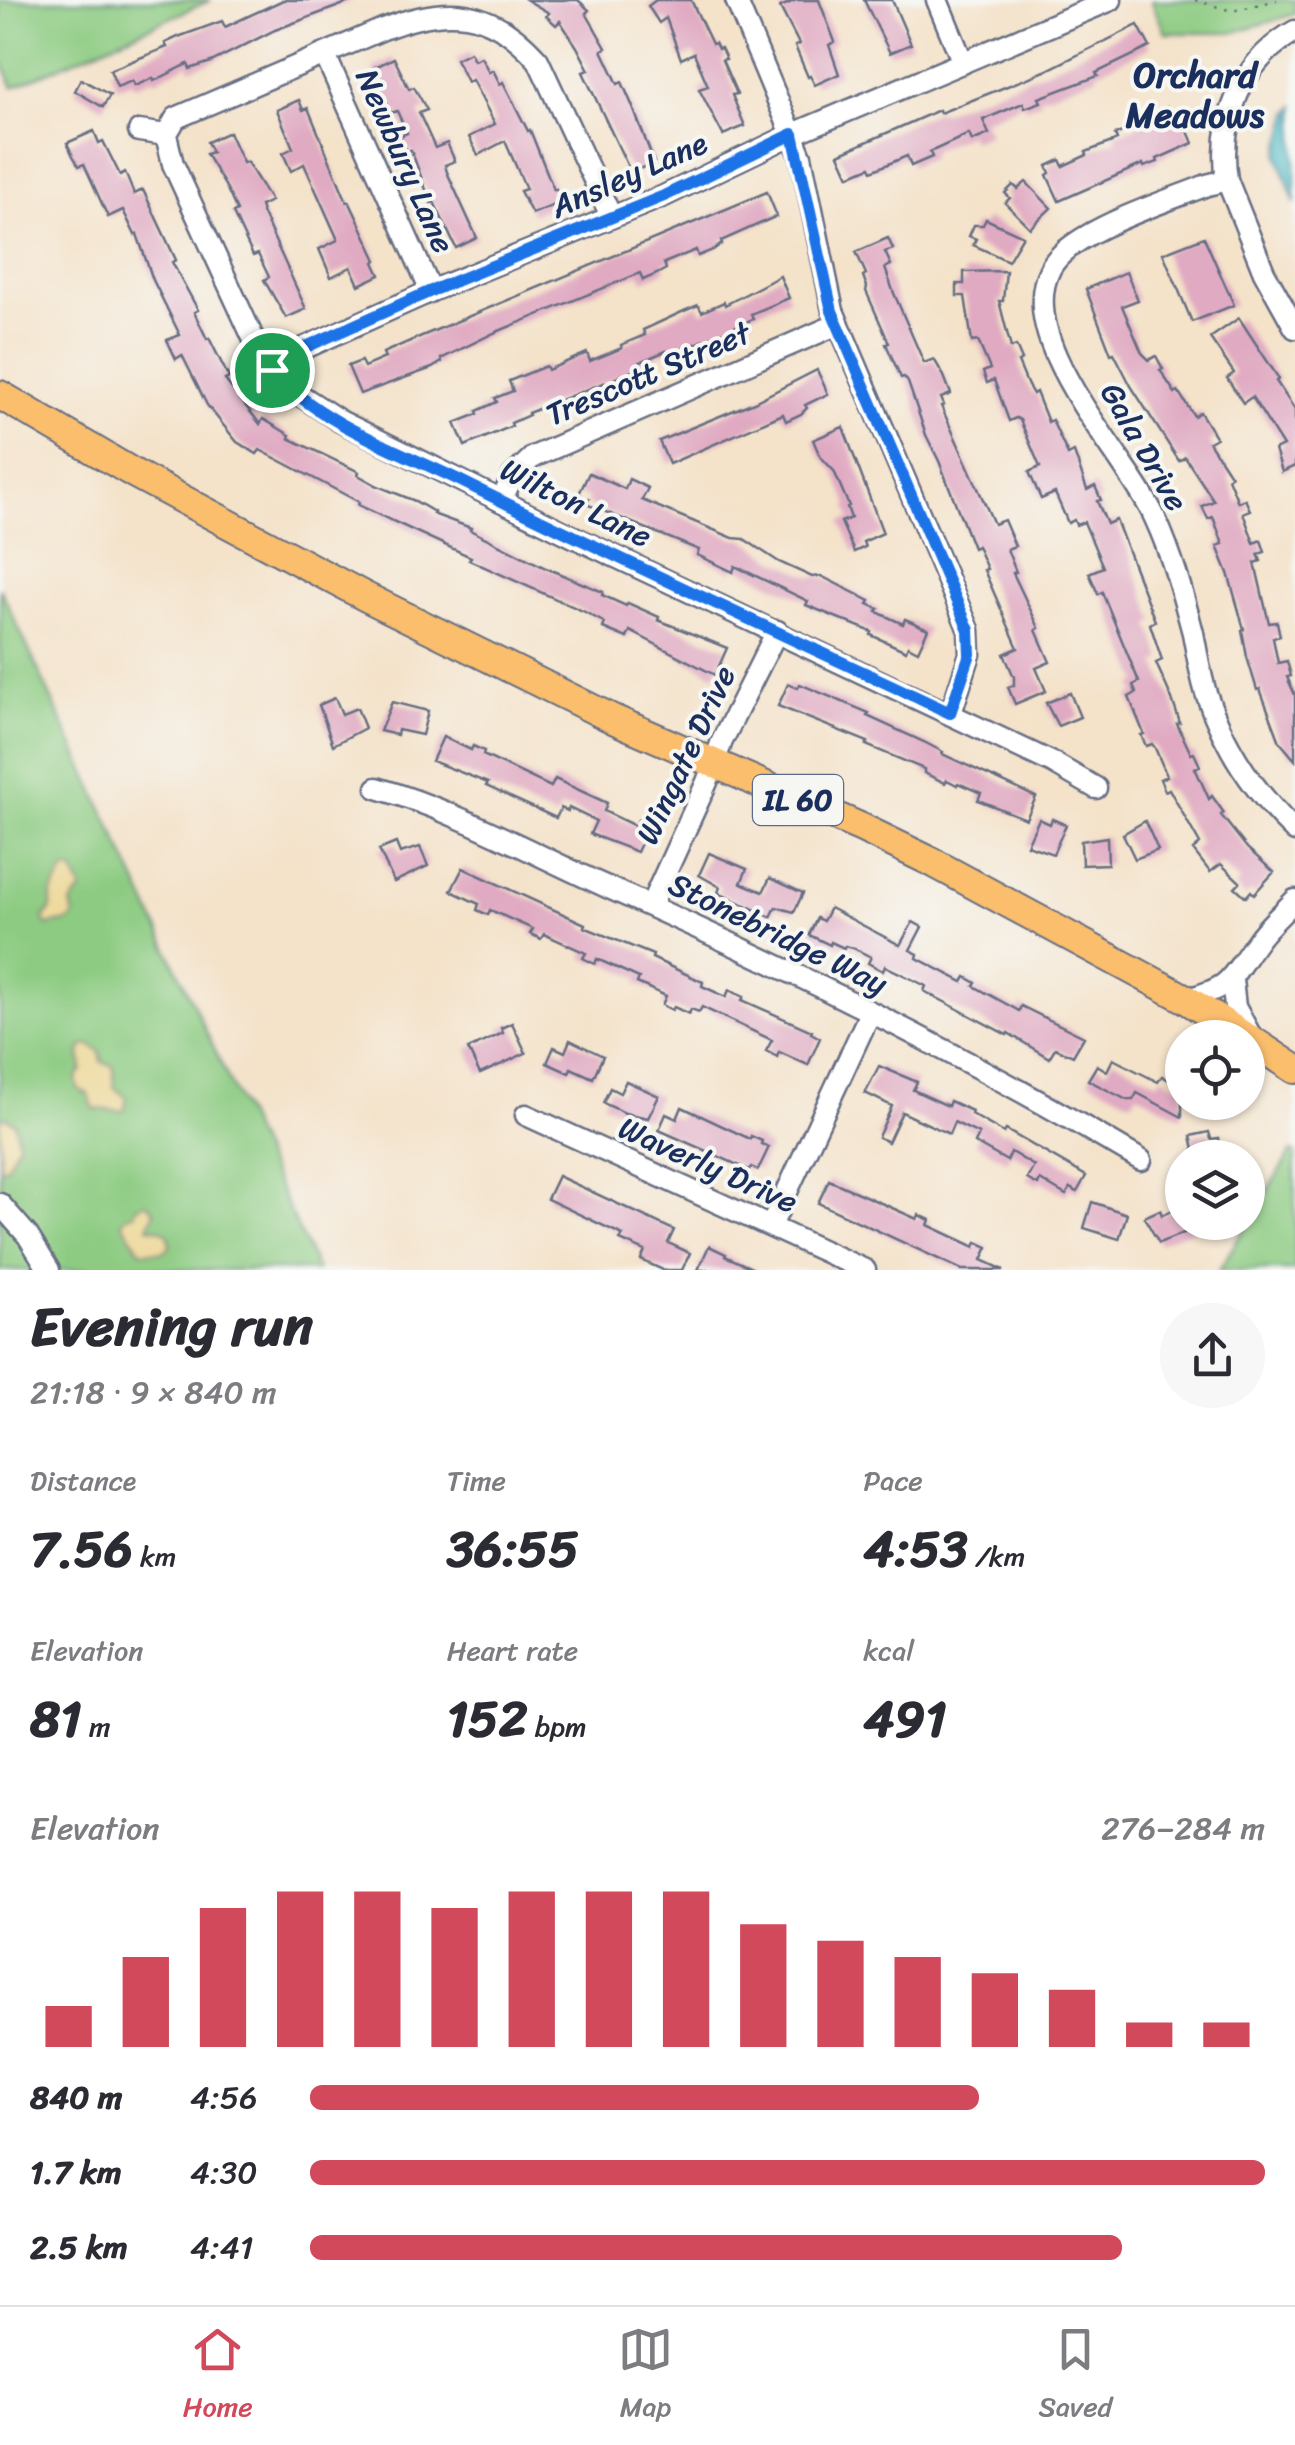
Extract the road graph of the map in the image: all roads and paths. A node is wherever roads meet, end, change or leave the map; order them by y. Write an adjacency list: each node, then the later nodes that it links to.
1 (736, 0): 10 (street)
2 (937, 0): 8 (street)
3 (1111, 0): 8 (street, Ansley Lane)
4 (1195, 0): 5 (path)
5 (1278, 0)
6 (1295, 31): 12 (street)
7 (324, 55): 11 (street); 13 (street); 14 (street, Newbury Lane)
8 (963, 63): 10 (street, Ansley Lane)
9 (139, 131): 11 (street)
10 (793, 134): 13 (street, Ansley Lane); 15 (street)
11 (166, 136): 17 (street, Wilton Lane)
12 (1227, 180): 16 (street); 25 (street, Gala Drive)
13 (610, 216): 14 (street, Ansley Lane)
14 (431, 291): 17 (street, Ansley Lane)
15 (838, 324): 19 (street, Trescott Street); 21 (street)
16 (1295, 328)
17 (272, 370): 19 (street, Wilton Lane)
18 (0, 395): 22 (main road, IL 60)
19 (500, 501): 20 (street, Wilton Lane)
20 (777, 631): 21 (street, Wilton Lane); 22 (street, Wingate Drive)
21 (950, 713): 24 (street, Wilton Lane)
22 (714, 762): 27 (street, Wingate Drive); 29 (main road, IL 60)
23 (377, 788): 27 (street, Stonebridge Way)
24 (1096, 788)
25 (1295, 831)
26 (1295, 900): 28 (street)
27 (650, 905): 30 (street, Stonebridge Way)
28 (1232, 980): 29 (street); 32 (street)
29 (1186, 999): 31 (main road, IL 60)
30 (870, 1013): 36 (street, Stonebridge Way); 38 (street)
31 (1220, 1020)
32 (1241, 1020)
33 (1265, 1049): 34 (main road, IL 60)
34 (1295, 1069)
35 (526, 1115): 38 (street, Waverly Drive)
36 (1141, 1160)
37 (0, 1204): 39 (street)
38 (771, 1226): 40 (street, Waverly Drive)
39 (49, 1270)
40 (865, 1270)

